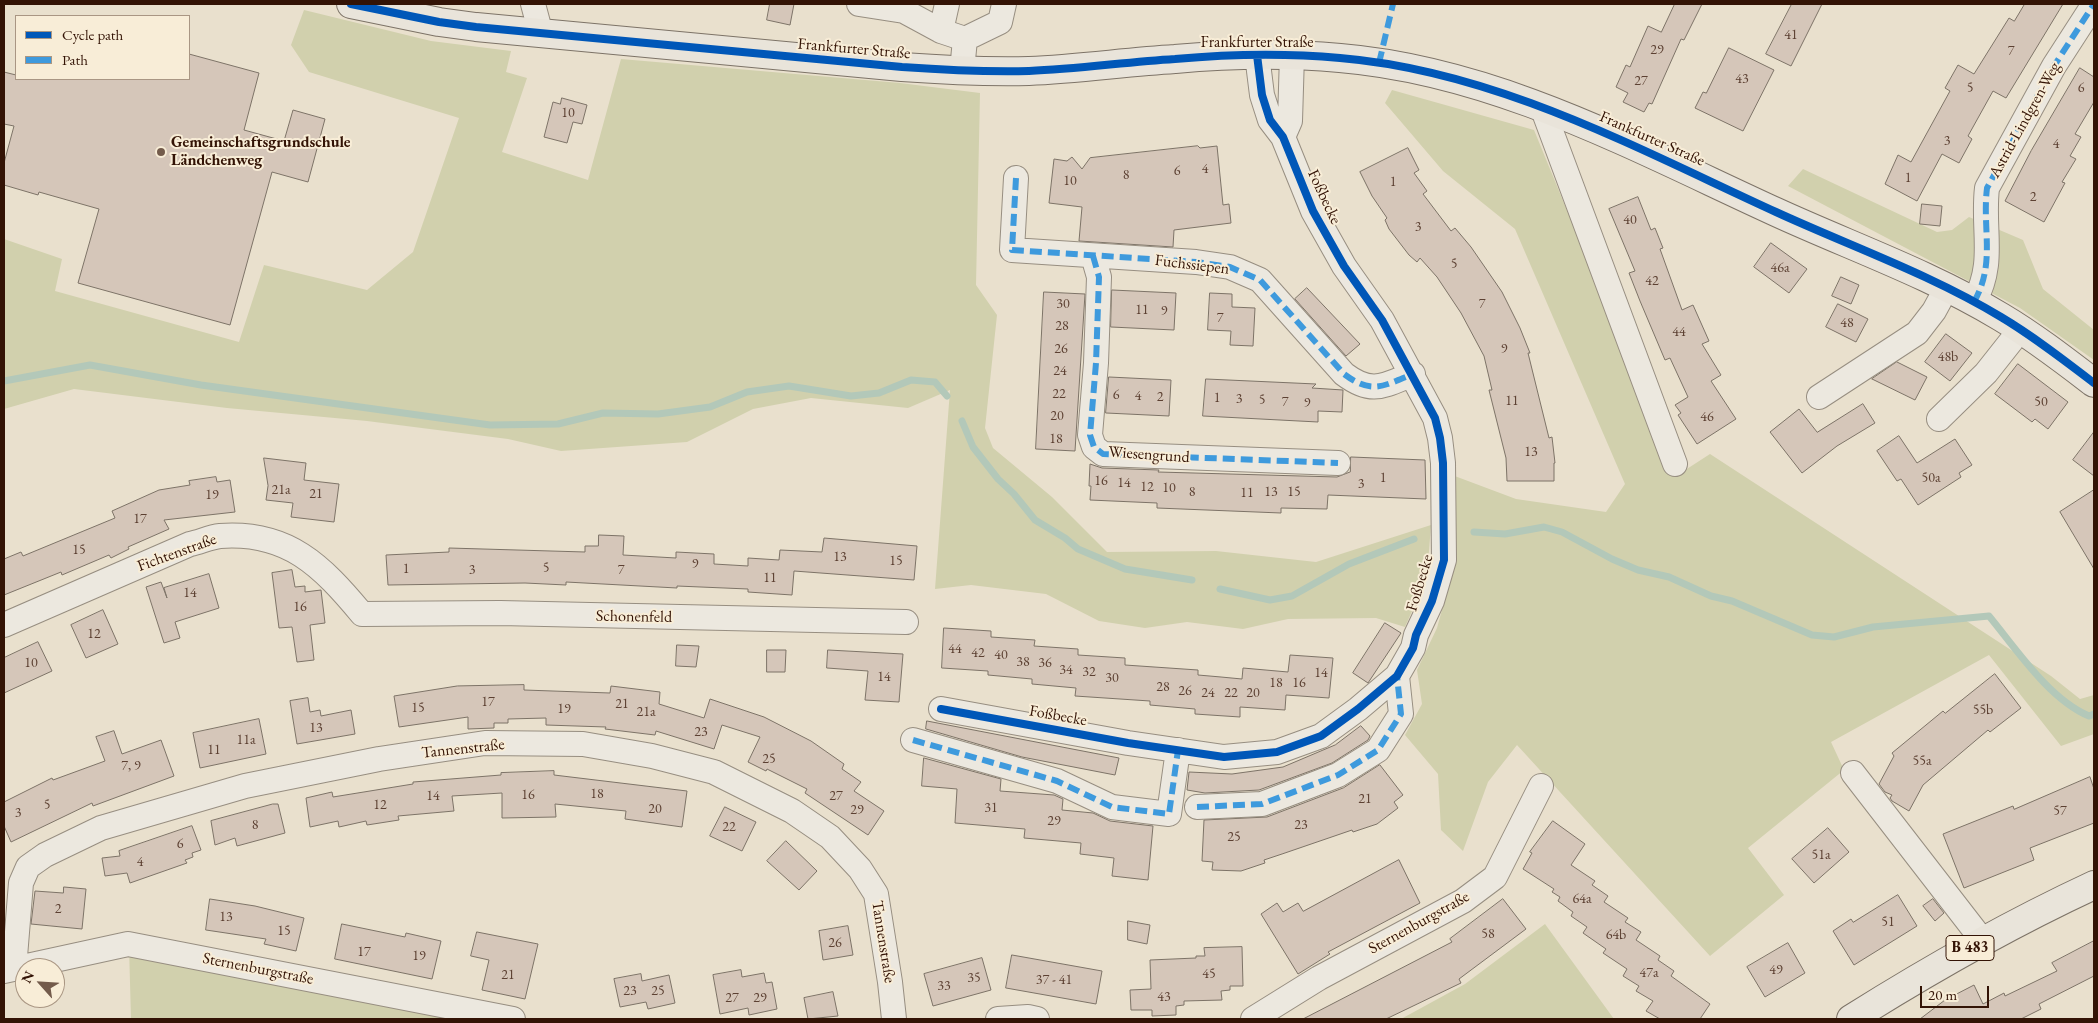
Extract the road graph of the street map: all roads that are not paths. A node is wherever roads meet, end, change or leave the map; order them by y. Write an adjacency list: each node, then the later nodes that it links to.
1 (351, 4): 8 (main road, Frankfurter Straße)
2 (533, 4): 8 (street)
3 (859, 4): 7 (street)
4 (947, 4): 7 (street)
5 (1004, 4): 9 (street)
6 (2094, 4): 18 (street, Astrid-Lindgren-Weg)
7 (941, 31): 9 (street)
8 (541, 34): 12 (main road, Frankfurter Straße)
9 (965, 39): 12 (street)
10 (1292, 54): 11 (main road, Frankfurter Straße); 13 (main road, Frankfurter Straße); 14 (street)
11 (1257, 55): 12 (main road, Frankfurter Straße); 14 (street, Foßbecke)
12 (962, 71)
13 (1542, 107): 17 (main road, Frankfurter Straße); 25 (street)
14 (1283, 137): 20 (street, Foßbecke)
15 (1016, 178): 16 (street, Fuchssiepen)
16 (1093, 256): 20 (street, Fuchssiepen); 24 (street, Wiesengrund)
17 (1946, 288): 18 (main road, Frankfurter Straße); 22 (street)
18 (1974, 302): 19 (main road, Frankfurter Straße)
19 (2020, 330): 21 (main road, Frankfurter Straße); 23 (street)
20 (1413, 374): 29 (street, Foßbecke)
21 (2094, 383)
22 (1819, 397)
23 (1939, 419)
24 (1338, 463)
25 (1675, 464)
26 (362, 614): 27 (street, Schonenfeld); 28 (street, Fichtenstraße)
27 (906, 622)
28 (4, 625)
29 (1397, 676): 32 (street, Foßbecke); 35 (street)
30 (942, 709): 32 (street, Foßbecke)
31 (913, 740): 32 (street)
32 (1178, 750)
33 (1853, 773): 37 (street)
34 (1541, 786): 43 (street, Sternenburgstraße)
35 (1197, 807)
36 (2094, 885): 37 (main road, B 483)
37 (1983, 941): 44 (main road, B 483)
38 (9, 970): 39 (street, Sternenburgstraße); 40 (street, Tannenstraße)
39 (513, 1019)
40 (894, 1019)
41 (998, 1019): 42 (street)
42 (1037, 1019)
43 (1253, 1019)
44 (1851, 1019)

